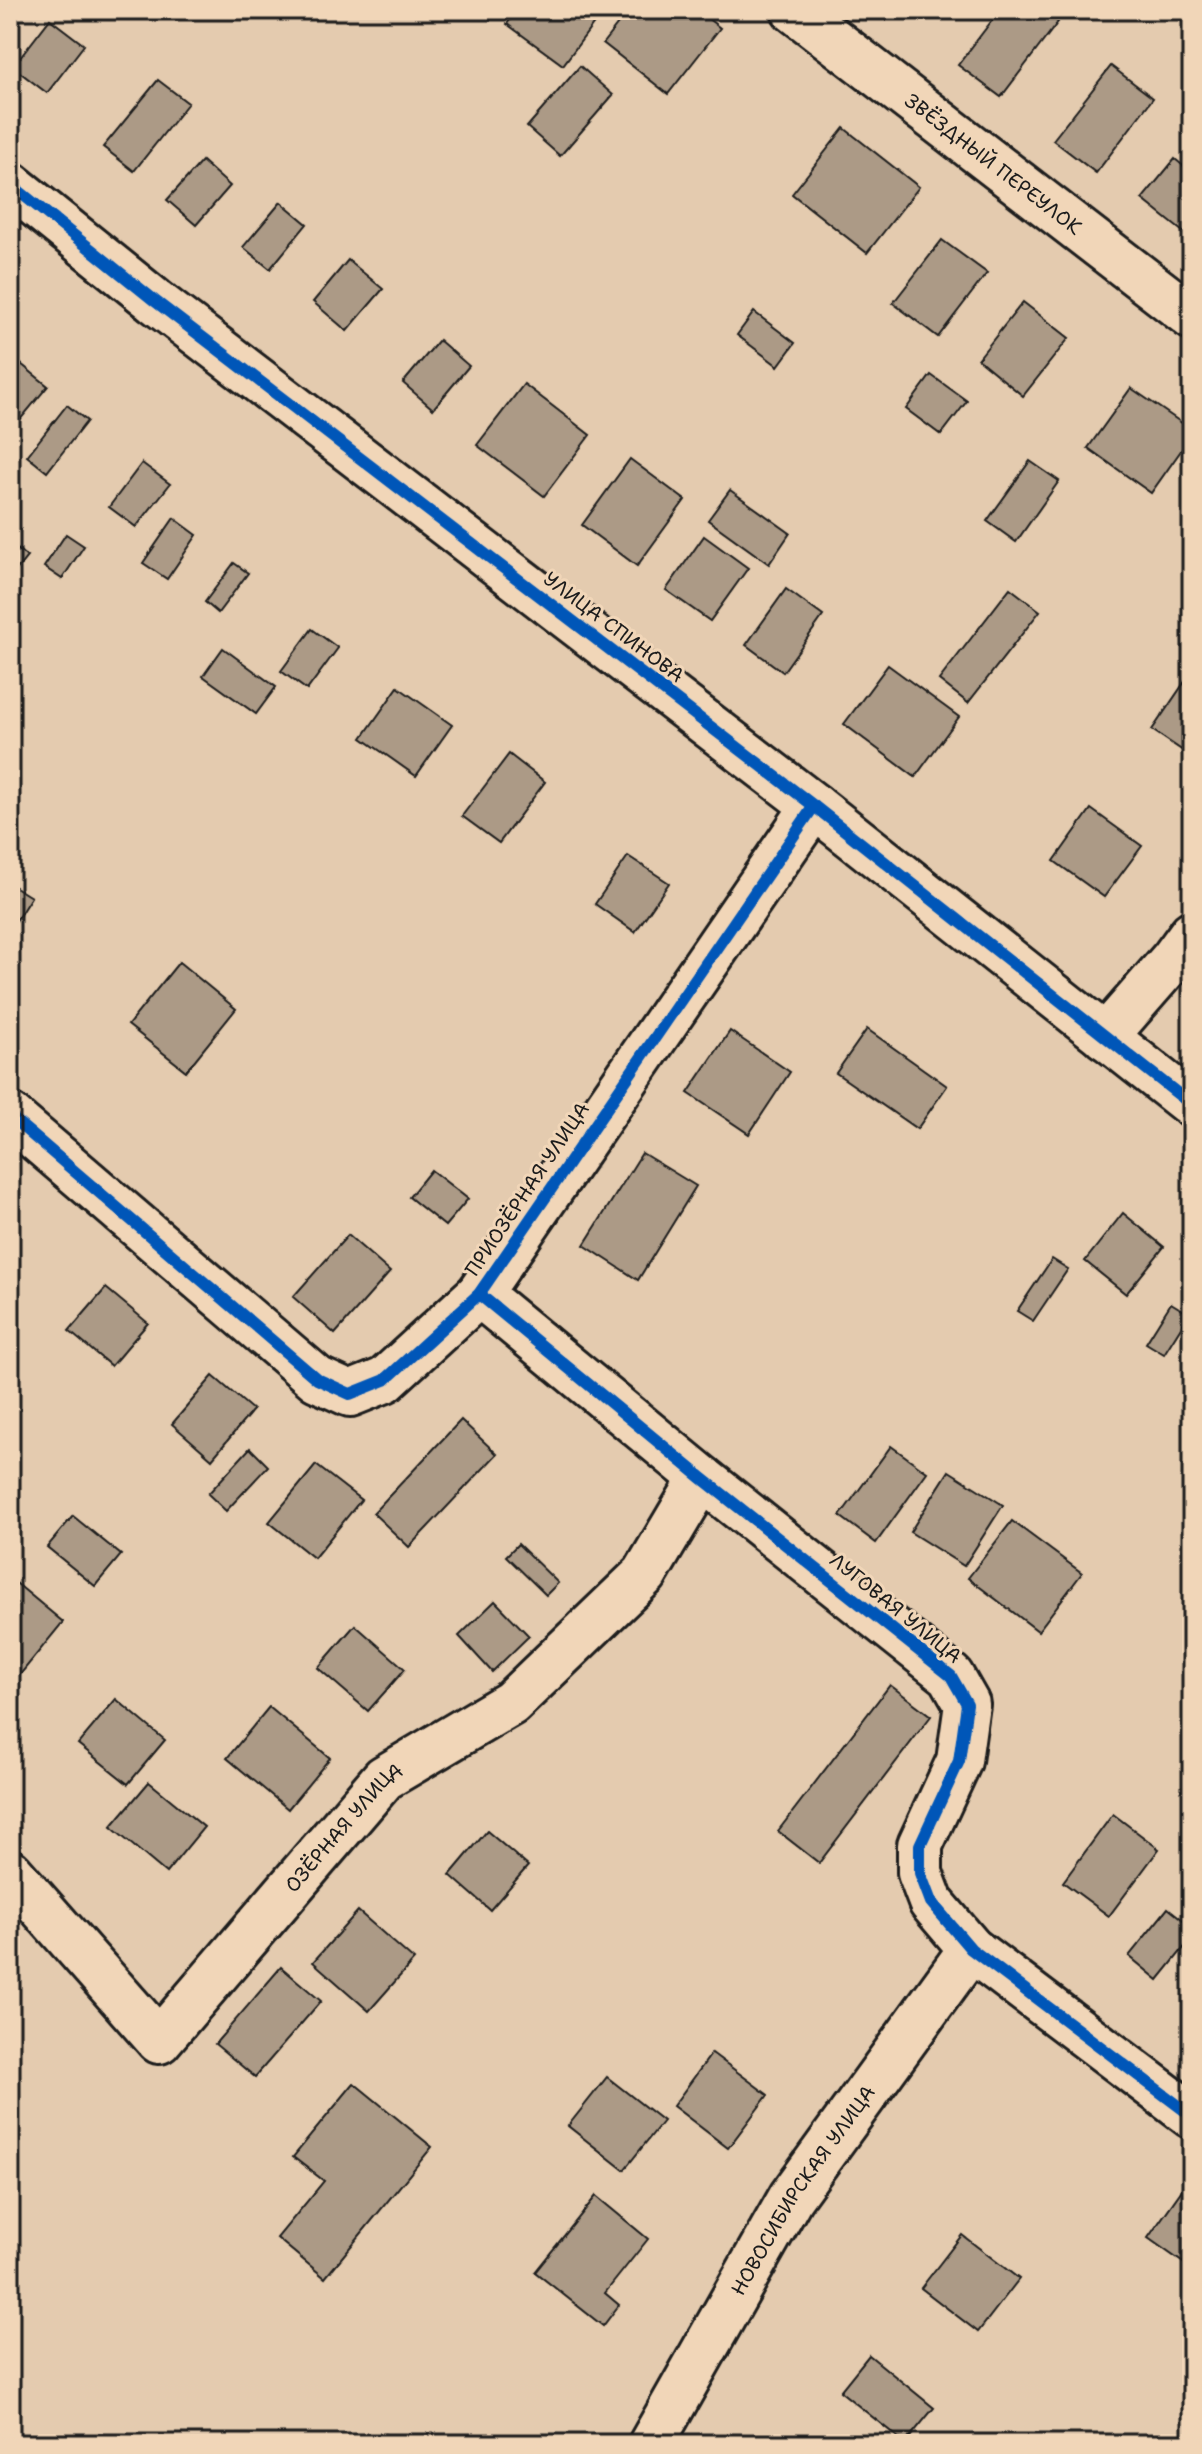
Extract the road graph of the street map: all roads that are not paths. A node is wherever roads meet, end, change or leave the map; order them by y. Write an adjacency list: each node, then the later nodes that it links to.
1 (794, 10): 3 (street, ЗВЁЗДНЫЙ ПЕРЕУЛОК)
2 (10, 184): 4 (street, УЛИЦА СПИНОВА)
3 (1192, 317)
4 (814, 806): 6 (street, УЛИЦА СПИНОВА); 9 (street, ПРИОЗЁРНАЯ УЛИЦА)
5 (1192, 933): 6 (street)
6 (1105, 1037): 7 (street, УЛИЦА СПИНОВА)
7 (1192, 1105)
8 (10, 1116): 9 (street, ПРИОЗЁРНАЯ УЛИЦА)
9 (479, 1294): 10 (street, ЛУГОВАЯ УЛИЦА)
10 (702, 1478): 11 (street, ОЗЁРНАЯ УЛИЦА); 12 (street, ЛУГОВАЯ УЛИЦА)
11 (10, 1872)
12 (971, 1949): 13 (street, ЛУГОВАЯ УЛИЦА); 14 (street, НОВОСИБИРСКАЯ УЛИЦА)
13 (1192, 2116)
14 (651, 2444)

